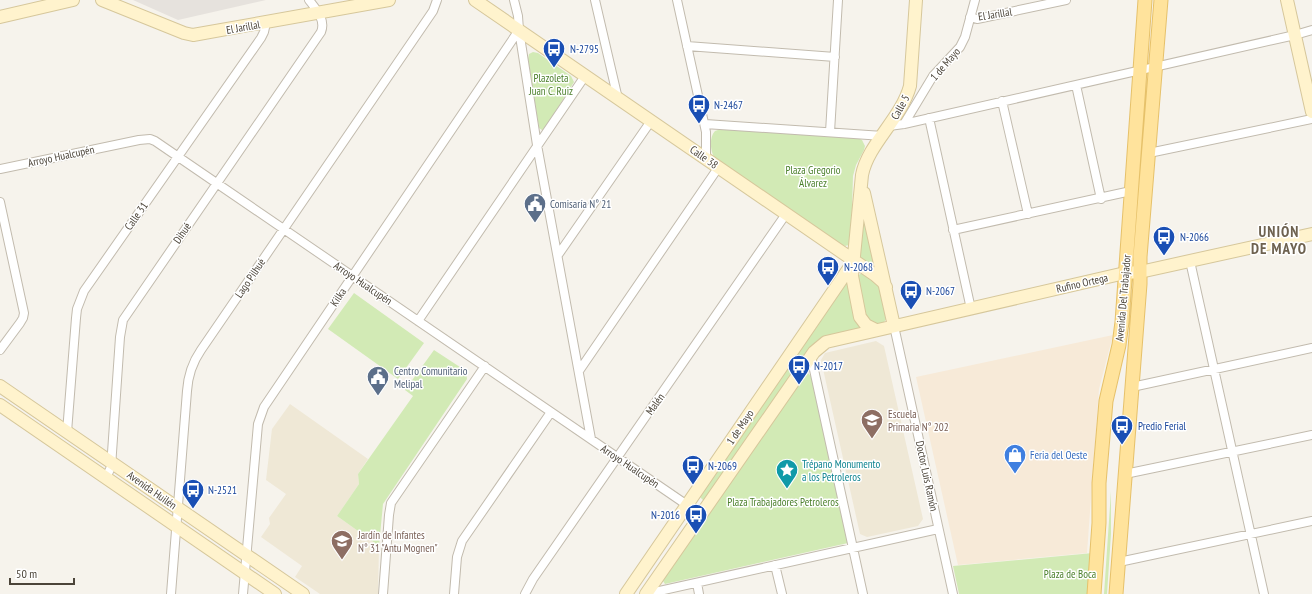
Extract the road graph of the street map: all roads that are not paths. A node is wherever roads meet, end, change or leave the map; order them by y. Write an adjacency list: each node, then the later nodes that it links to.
1 (73, 0): 18 (street)
2 (102, 0): 20 (street, El Jarillal)
3 (310, 0): 17 (street)
4 (389, 0): 17 (street, El Jarillal)
5 (437, 0): 53 (street, Lago Pilhué)
6 (475, 0): 21 (street)
7 (514, 0): 21 (street)
8 (595, 0): 30 (street)
9 (677, 0): 24 (street)
10 (838, 0): 25 (street)
11 (916, 0): 38 (street, Calle 5)
12 (975, 0): 19 (street, 1 de Mayo)
13 (1066, 0): 19 (street, El Jarillal)
14 (1145, 0): 27 (main road, Avenida Del Trabajador)
15 (1161, 0): 26 (main road, Avenida Del Trabajador)
16 (1287, 0): 23 (street)
17 (319, 13): 20 (street, El Jarillal); 47 (street, Dihué)
18 (0, 17)
19 (970, 17): 37 (street, 1 de Mayo)
20 (266, 23): 42 (street, Calle 31)
21 (519, 30): 28 (street, Calle 38); 40 (street); 61 (street, Kilka)
22 (1312, 30): 23 (street)
23 (1295, 35): 26 (street); 32 (street)
24 (687, 46): 25 (street); 36 (street)
25 (835, 57): 39 (street)
26 (1156, 66): 27 (street); 41 (main road, Avenida Del Trabajador)
27 (1140, 70): 29 (street); 48 (main road, Avenida Del Trabajador)
28 (585, 76): 30 (street, Calle 38); 40 (street)
29 (1076, 85): 31 (street); 49 (street)
30 (618, 98): 35 (street, Calle 38)
31 (1002, 101): 33 (street); 52 (street)
32 (1312, 112)
33 (929, 118): 37 (street); 54 (street)
34 (1312, 119): 41 (street)
35 (651, 121): 43 (street, Calle 38); 56 (street)
36 (705, 124): 39 (street); 43 (street)
37 (904, 124): 38 (street)
38 (886, 131): 39 (street); 46 (street, Calle 5)
39 (830, 132)
40 (537, 145): 56 (street); 64 (street)
41 (1149, 154): 59 (main road, Avenida Del Trabajador)
42 (178, 156): 45 (street, Arroyo Hualcupén); 47 (street, Arroyo Hualcupén); 77 (street, Calle 31)
43 (706, 159): 44 (street, Calle 38)
44 (718, 168): 51 (street, Calle 38); 72 (street)
45 (0, 169)
46 (862, 182): 57 (street, Calle 5); 62 (street, Calle 5)
47 (217, 183): 53 (street, Arroyo Hualcupén); 82 (street, Dihué)
48 (1131, 191): 49 (street); 60 (main road, Avenida Del Trabajador)
49 (1101, 198): 52 (street)
50 (0, 202): 68 (street)
51 (786, 214): 57 (street, Calle 38); 81 (street, Malén)
52 (1028, 214): 54 (street)
53 (284, 229): 61 (street, Arroyo Hualcupén); 86 (street, Lago Pilhué)
54 (954, 230): 63 (street)
55 (1312, 234): 58 (street, Rufino Ortega)
56 (558, 255): 72 (street)
57 (854, 261): 62 (street, Calle 38); 66 (street, Calle 5); 85 (street, 1 de Mayo)
58 (1190, 261): 59 (street, Rufino Ortega); 71 (street)
59 (1140, 272): 60 (street, Rufino Ortega); 74 (main road, Avenida Del Trabajador)
60 (1125, 273): 63 (street, Rufino Ortega); 111 (main road, Avenida Del Trabajador)
61 (352, 276): 64 (street, Arroyo Hualcupén); 93 (street, Kilka)
62 (886, 287): 65 (street, Doctor Luis Ramón)
63 (971, 309): 65 (street, Rufino Ortega)
64 (418, 321): 70 (street, Arroyo Hualcupén)
65 (894, 326): 66 (street, Rufino Ortega); 90 (street, Doctor Luis Ramón)
66 (876, 330): 69 (street, 1 de Mayo)
67 (1312, 348): 71 (street)
68 (0, 350)
69 (811, 356): 87 (street, 1 de Mayo); 92 (street)
70 (485, 366): 76 (street, Arroyo Hualcupén); 102 (street)
71 (1214, 370): 74 (street); 80 (street)
72 (579, 371): 79 (street)
73 (0, 386): 77 (street, Avenida Huilén)
74 (1132, 387): 83 (main road, Avenida Del Trabajador)
75 (0, 405): 84 (street, Avenida Huilén)
76 (551, 412): 79 (street, Arroyo Hualcupén); 103 (street)
77 (67, 432): 82 (street, Avenida Huilén)
78 (1312, 435): 80 (street)
79 (591, 439): 81 (street, Arroyo Hualcupén)
80 (1233, 452): 83 (street); 91 (street)
81 (617, 457): 85 (street, Arroyo Hualcupén); 104 (street, Malén)
82 (111, 462): 84 (street, Dihué); 86 (street, Avenida Huilén)
83 (1125, 474): 94 (main road, Avenida Del Trabajador)
84 (106, 478): 89 (street, Avenida Huilén)
85 (687, 505): 87 (street, Arroyo Hualcupén); 105 (street, 1 de Mayo)
86 (178, 508): 89 (street, Lago Pilhué); 93 (street, Avenida Huilén)
87 (702, 513): 106 (street, 1 de Mayo)
88 (1312, 520): 91 (street)
89 (177, 526): 96 (street, Avenida Huilén); 98 (street, Lago Pilhué)
90 (938, 529): 92 (street); 110 (street, Doctor Luis Ramón)
91 (1251, 534): 94 (street); 113 (street)
92 (853, 548): 95 (street); 109 (street)
93 (246, 555): 96 (street, Kilka); 101 (street, Avenida Huilén)
94 (1119, 562): 112 (main road, Avenida Del Trabajador)
95 (775, 565): 97 (street); 108 (street)
96 (245, 573): 99 (street, Kilka); 100 (street, Avenida Huilén)
97 (697, 583): 106 (street); 107 (street)
98 (172, 594)
99 (243, 594)
100 (275, 594)
101 (303, 594)
102 (383, 594)
103 (454, 594)
104 (525, 594)
105 (626, 594)
106 (646, 594)
107 (699, 594)
108 (782, 594)
109 (864, 594)
110 (953, 594)
111 (1094, 594)
112 (1116, 594)
113 (1264, 594)

